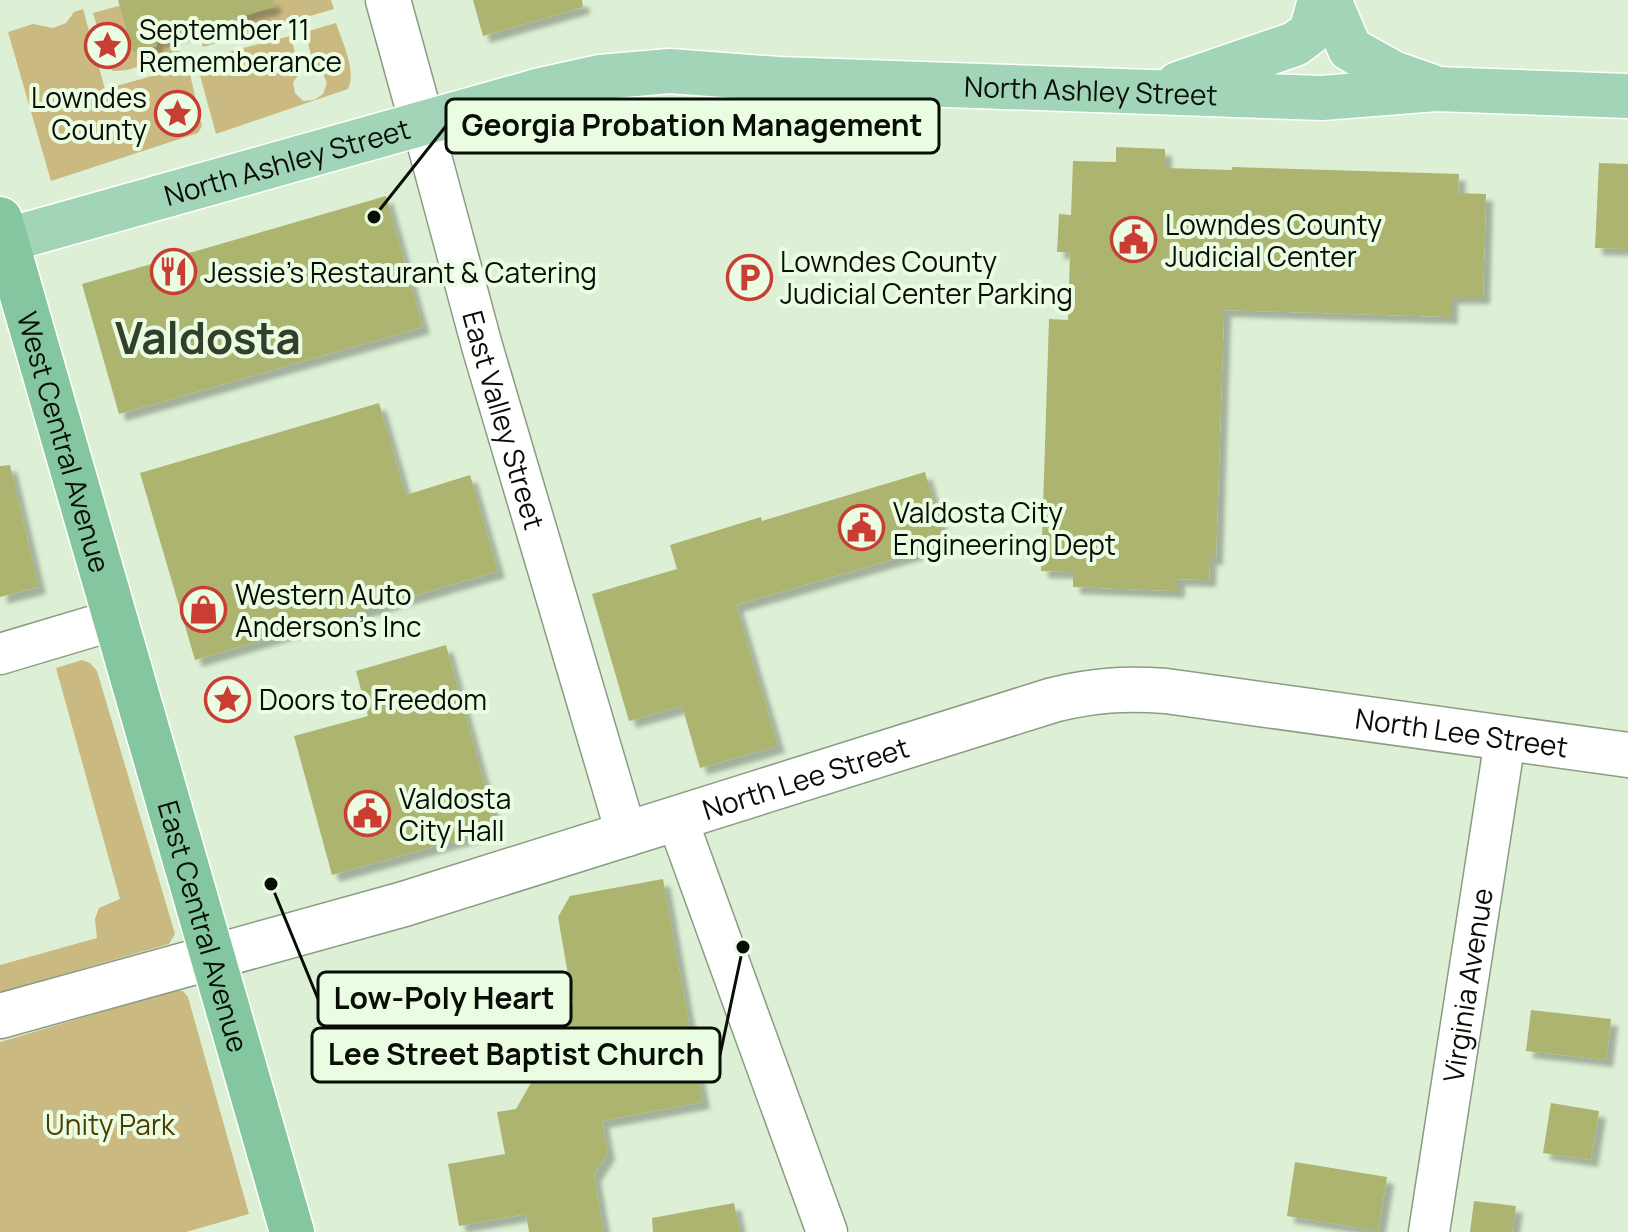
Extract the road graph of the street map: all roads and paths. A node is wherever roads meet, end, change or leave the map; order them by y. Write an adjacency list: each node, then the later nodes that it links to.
1 (388, 0): 7 (street, East Valley Street)
2 (1320, 0): 5 (main road)
3 (1329, 0): 4 (main road)
4 (1436, 89): 5 (main road, North Ashley Street); 6 (main road, North Ashley Street)
5 (1157, 91): 7 (main road, North Ashley Street)
6 (1628, 96)
7 (422, 123): 8 (main road, North Ashley Street); 14 (street, East Valley Street)
8 (2, 234): 9 (highway, West Central Avenue)
9 (114, 620): 10 (street); 15 (highway, East Central Avenue)
10 (0, 654)
11 (1505, 740): 12 (street, North Lee Street); 13 (street, North Lee Street); 19 (street, Virginia Avenue)
12 (1628, 755)
13 (677, 819): 14 (street, North Lee Street); 18 (street)
14 (627, 836): 15 (street, North Lee Street)
15 (212, 957): 16 (street, North Lee Street); 17 (highway, East Central Avenue)
16 (0, 1016)
17 (292, 1232)
18 (827, 1232)
19 (1429, 1232)

